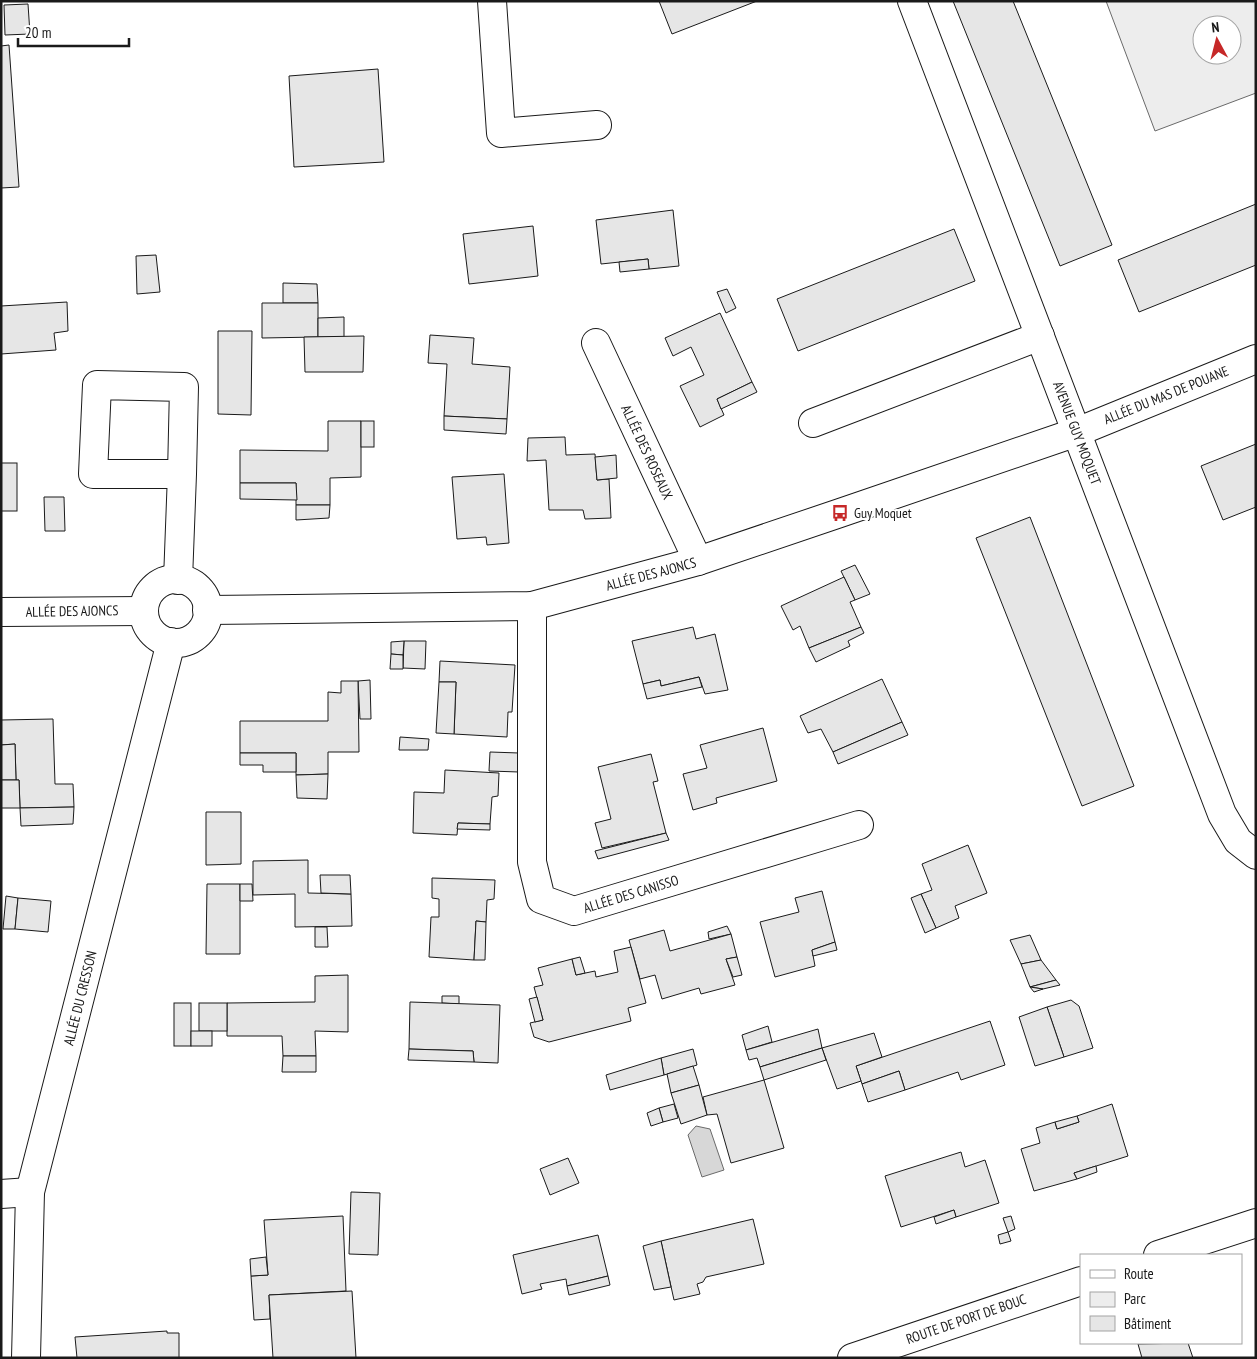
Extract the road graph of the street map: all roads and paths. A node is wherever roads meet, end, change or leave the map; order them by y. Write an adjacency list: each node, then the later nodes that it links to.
1 (492, 1): 3 (street)
2 (912, 1): 4 (street, AVENUE GUY MOQUET)
3 (598, 125)
4 (1040, 336): 7 (street); 8 (street, AVENUE GUY MOQUET)
5 (596, 343): 10 (street, ALLÉE DES ROSEAUX)
6 (1256, 359): 8 (street, ALLÉE DU MAS DE POUANE)
7 (814, 423)
8 (1077, 432): 10 (street, ALLÉE DES AJONCS); 18 (street, AVENUE GUY MOQUET)
9 (182, 474): 9 (street); 11 (street)
10 (698, 562): 12 (street, ALLÉE DES AJONCS)
11 (178, 580): 13 (street); 14 (street)
12 (532, 606): 13 (street, ALLÉE DES AJONCS); 17 (street, ALLÉE DES CANISSO)
13 (207, 610): 16 (street)
14 (144, 611): 15 (street, ALLÉE DES AJONCS); 16 (street)
15 (1, 612)
16 (171, 642): 19 (street, ALLÉE DU CRESSON)
17 (859, 825)
18 (1256, 855)
19 (30, 1192): 20 (street); 24 (street, ALLÉE DU CRESSON)
20 (1, 1194)
21 (1256, 1222): 22 (street)
22 (1161, 1254)
23 (1080, 1281): 25 (street, ROUTE DE PORT DE BOUC)
24 (26, 1358)
25 (852, 1358)

